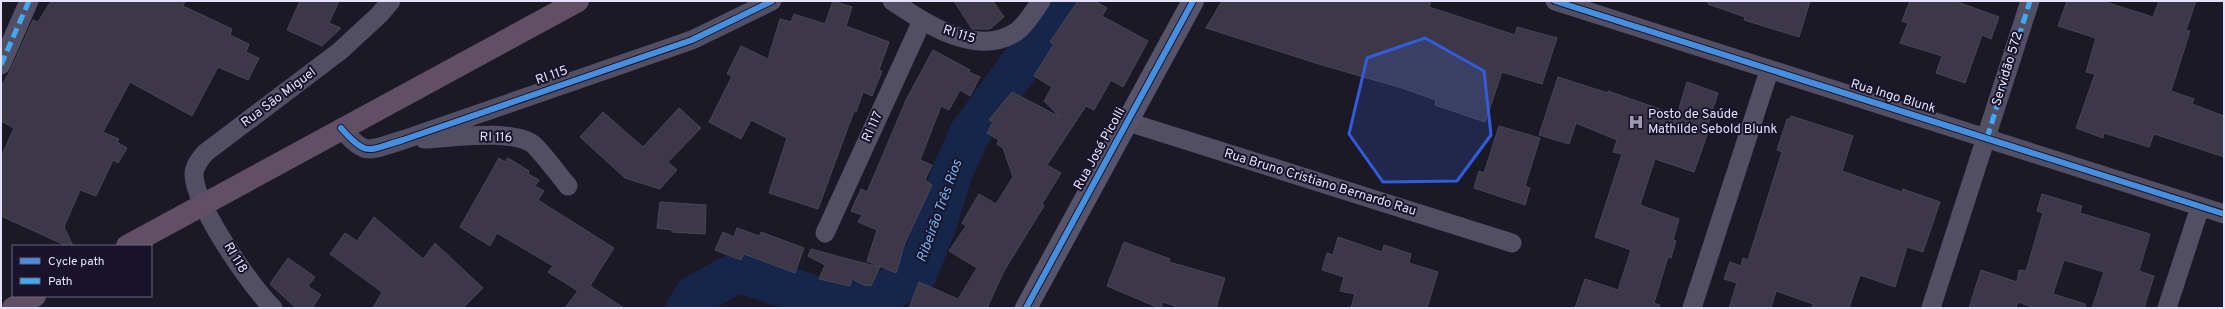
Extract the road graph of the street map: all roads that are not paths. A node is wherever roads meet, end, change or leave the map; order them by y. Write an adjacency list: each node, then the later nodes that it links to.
1 (29, 1): 11 (street)
2 (390, 1): 18 (street, Rua São Miguel)
3 (578, 1): 14 (highway)
4 (772, 1): 16 (street, RI 115)
5 (892, 1): 10 (street, RI 115)
6 (1040, 1): 10 (street, RI 115)
7 (1193, 1): 13 (street, Rua José Picolli)
8 (1555, 1): 12 (street, Rua Ingo Blunk)
9 (2030, 1): 15 (street, Servidão 572)
10 (922, 21): 21 (street, RI 117)
11 (1, 65)
12 (1769, 71): 15 (street, Rua Ingo Blunk); 28 (street)
13 (1128, 122): 22 (street, Rua Bruno Cristiano Bernardo Rau); 27 (street, Rua José Picolli)
14 (341, 128): 16 (street, RI 115); 18 (highway)
15 (1987, 138): 19 (street, Rua Ingo Blunk); 29 (street, Servidão 572)
16 (403, 140): 17 (street, RI 116)
17 (568, 186)
18 (202, 205): 23 (highway); 26 (street, RI 118)
19 (2200, 207): 20 (street, Rua Ingo Blunk); 30 (street)
20 (2224, 214)
21 (825, 233)
22 (1512, 243)
23 (129, 245)
24 (33, 297): 25 (highway)
25 (13, 308)
26 (273, 308)
27 (1026, 308)
28 (1692, 308)
29 (1931, 308)
30 (2167, 308)

